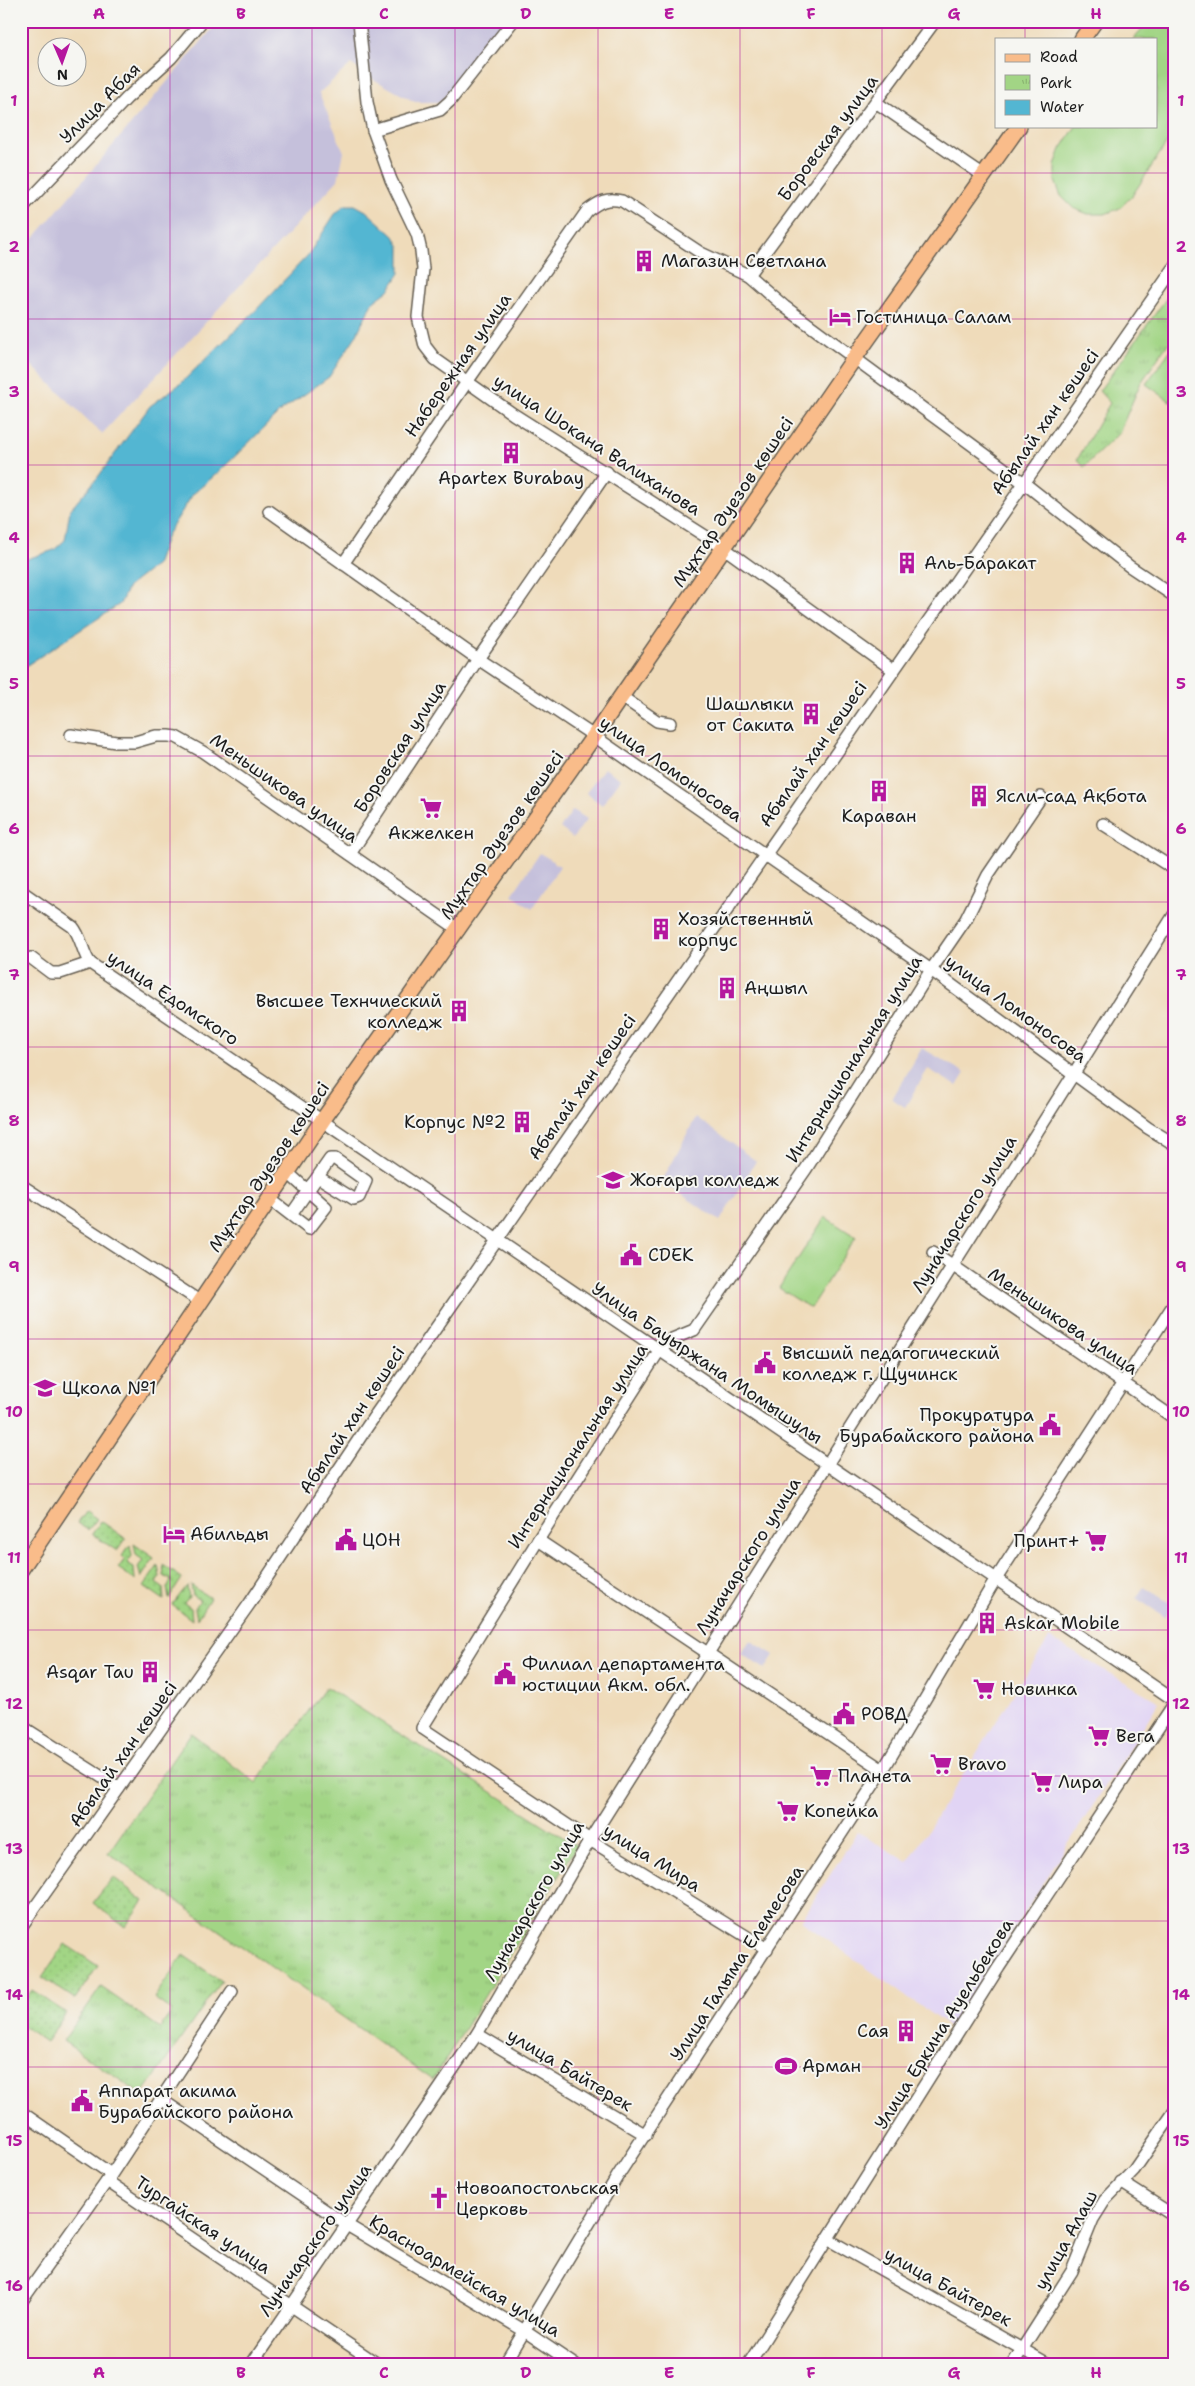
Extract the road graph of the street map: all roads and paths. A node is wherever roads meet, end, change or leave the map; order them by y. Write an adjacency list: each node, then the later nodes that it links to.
1 (202, 21): 11 (street, Улица Абая)
2 (359, 21): 9 (street, улица Шокана Валиханова)
3 (514, 21): 9 (street)
4 (935, 21): 7 (street, Боровская улица)
5 (1094, 21): 6 (main road)
6 (1083, 38)
7 (877, 103): 10 (street); 13 (street, Боровская улица)
8 (1018, 128): 10 (main road, Мұхтар Әуезов көшесі)
9 (373, 130): 15 (street, улица Шокана Валиханова)
10 (984, 176): 14 (main road, Мұхтар Әуезов көшесі)
11 (21, 209)
12 (1174, 268): 17 (street, Абылай хан көшесі)
13 (748, 275): 14 (street); 15 (street, Набережная улица)
14 (855, 357): 17 (street); 19 (main road, Мұхтар Әуезов көшесі)
15 (467, 382): 16 (street, улица Шокана Валиханова); 20 (street, Набережная улица)
16 (607, 472): 19 (street, улица Шокана Валиханова); 22 (street, Боровская улица)
17 (1024, 483): 21 (street); 23 (street, Абылай хан көшесі)
18 (269, 511): 20 (street, улица Ломоносова)
19 (724, 548): 23 (street, улица Шокана Валиханова); 24 (main road, Мұхтар Әуезов көшесі)
20 (343, 564): 22 (street, улица Ломоносова)
21 (1174, 596)
22 (478, 659): 27 (street, улица Ломоносова); 30 (street, Боровская улица)
23 (892, 669): 31 (street, Абылай хан көшесі)
24 (622, 697): 25 (street); 27 (main road, Мұхтар Әуезов көшесі)
25 (670, 722)
26 (71, 735): 30 (street, Меньшикова улица)
27 (594, 736): 31 (street, улица Ломоносова); 35 (main road, Мұхтар Әуезов көшесі)
28 (1041, 797): 38 (street, Интернациональная улица)
29 (1103, 824): 32 (street)
30 (350, 854): 35 (street, Меньшикова улица)
31 (764, 856): 38 (street, улица Ломоносова); 48 (street, Абылай хан көшесі)
32 (1174, 869)
33 (21, 891): 37 (street, улица Едомского)
34 (1174, 915): 39 (street, Луначарского улица)
35 (458, 930): 40 (main road, Мұхтар Әуезов көшесі)
36 (31, 958): 37 (street)
37 (90, 963): 40 (street, улица Едомского)
38 (931, 970): 39 (street, улица Ломоносова); 53 (street, Интернациональная улица)
39 (1073, 1073): 41 (street, улица Ломоносова); 50 (street, Луначарского улица)
40 (322, 1120): 42 (main road, Мұхтар Әуезов көшесі); 48 (street, Улица Бауыржана Момышулы)
41 (1174, 1144)
42 (287, 1172): 45 (street); 46 (main road, Мұхтар Әуезов көшесі)
43 (318, 1177): 45 (street)
44 (21, 1185): 51 (street)
45 (307, 1190): 47 (street); 47 (street)
46 (270, 1199): 47 (street); 51 (main road, Мұхтар Әуезов көшесі)
47 (291, 1216)
48 (497, 1240): 53 (street, Улица Бауыржана Момышулы); 65 (street, Абылай хан көшесі)
49 (933, 1252): 50 (street, Меньшикова улица)
50 (952, 1266): 54 (street, Меньшикова улица); 56 (street, Луначарского улица)
51 (201, 1302): 58 (main road, Мұхтар Әуезов көшесі)
52 (1174, 1304): 54 (street, Улица Галыма Елемесова)
53 (660, 1351): 56 (street, Улица Бауыржана Момышулы); 57 (street, Интернациональная улица)
54 (1122, 1382): 55 (street, Меньшикова улица); 59 (street, Улица Галыма Елемесова)
55 (1174, 1418)
56 (826, 1465): 59 (street, Улица Бауыржана Момышулы); 60 (street, Луначарского улица)
57 (538, 1540): 60 (street); 63 (street, Интернациональная улица)
58 (21, 1569)
59 (996, 1579): 61 (street, Улица Бауыржана Момышулы); 64 (street, Улица Галыма Елемесова)
60 (708, 1653): 64 (street); 66 (street, Луначарского улица)
61 (1174, 1702): 81 (street, Улица Еркина Ауельбекова)
62 (21, 1726): 65 (street)
63 (422, 1728): 66 (street, улица Мира)
64 (883, 1770): 68 (street, Улица Галыма Елемесова)
65 (120, 1788): 67 (street, Абылай хан көшесі)
66 (590, 1840): 68 (street, улица Мира); 70 (street, Луначарского улица)
67 (21, 1927)
68 (766, 1949): 74 (street, Улица Галыма Елемесова)
69 (232, 1991): 71 (street)
70 (477, 2034): 74 (street, улица Байтерек); 80 (street, Луначарского улица)
71 (162, 2100): 76 (street); 80 (street, Красноармейская улица)
72 (21, 2112): 76 (street, Тургайская улица)
73 (1174, 2112): 75 (street, улица Алаш)
74 (646, 2135): 84 (street, Улица Галыма Елемесова)
75 (1134, 2170): 77 (street, улица Алаш); 78 (street)
76 (109, 2178): 82 (street); 83 (street, Тургайская улица)
77 (1121, 2182): 78 (street); 85 (street, улица Алаш)
78 (1135, 2192): 79 (street)
79 (1174, 2216)
80 (347, 2225): 83 (street, Луначарского улица); 84 (street, Красноармейская улица)
81 (829, 2240): 85 (street, улица Байтерек); 90 (street, Улица Еркина Ауельбекова)
82 (21, 2302)
83 (290, 2306): 86 (street, Луначарского улица); 87 (street, Тургайская улица)
84 (523, 2330): 88 (street, Улица Галыма Елемесова); 89 (street, Красноармейская улица)
85 (1022, 2348): 91 (street, улица Алаш); 92 (street, улица Байтерек)
86 (251, 2365)
87 (379, 2365)
88 (504, 2365)
89 (575, 2365)
90 (748, 2365)
91 (1012, 2365)
92 (1050, 2365)

